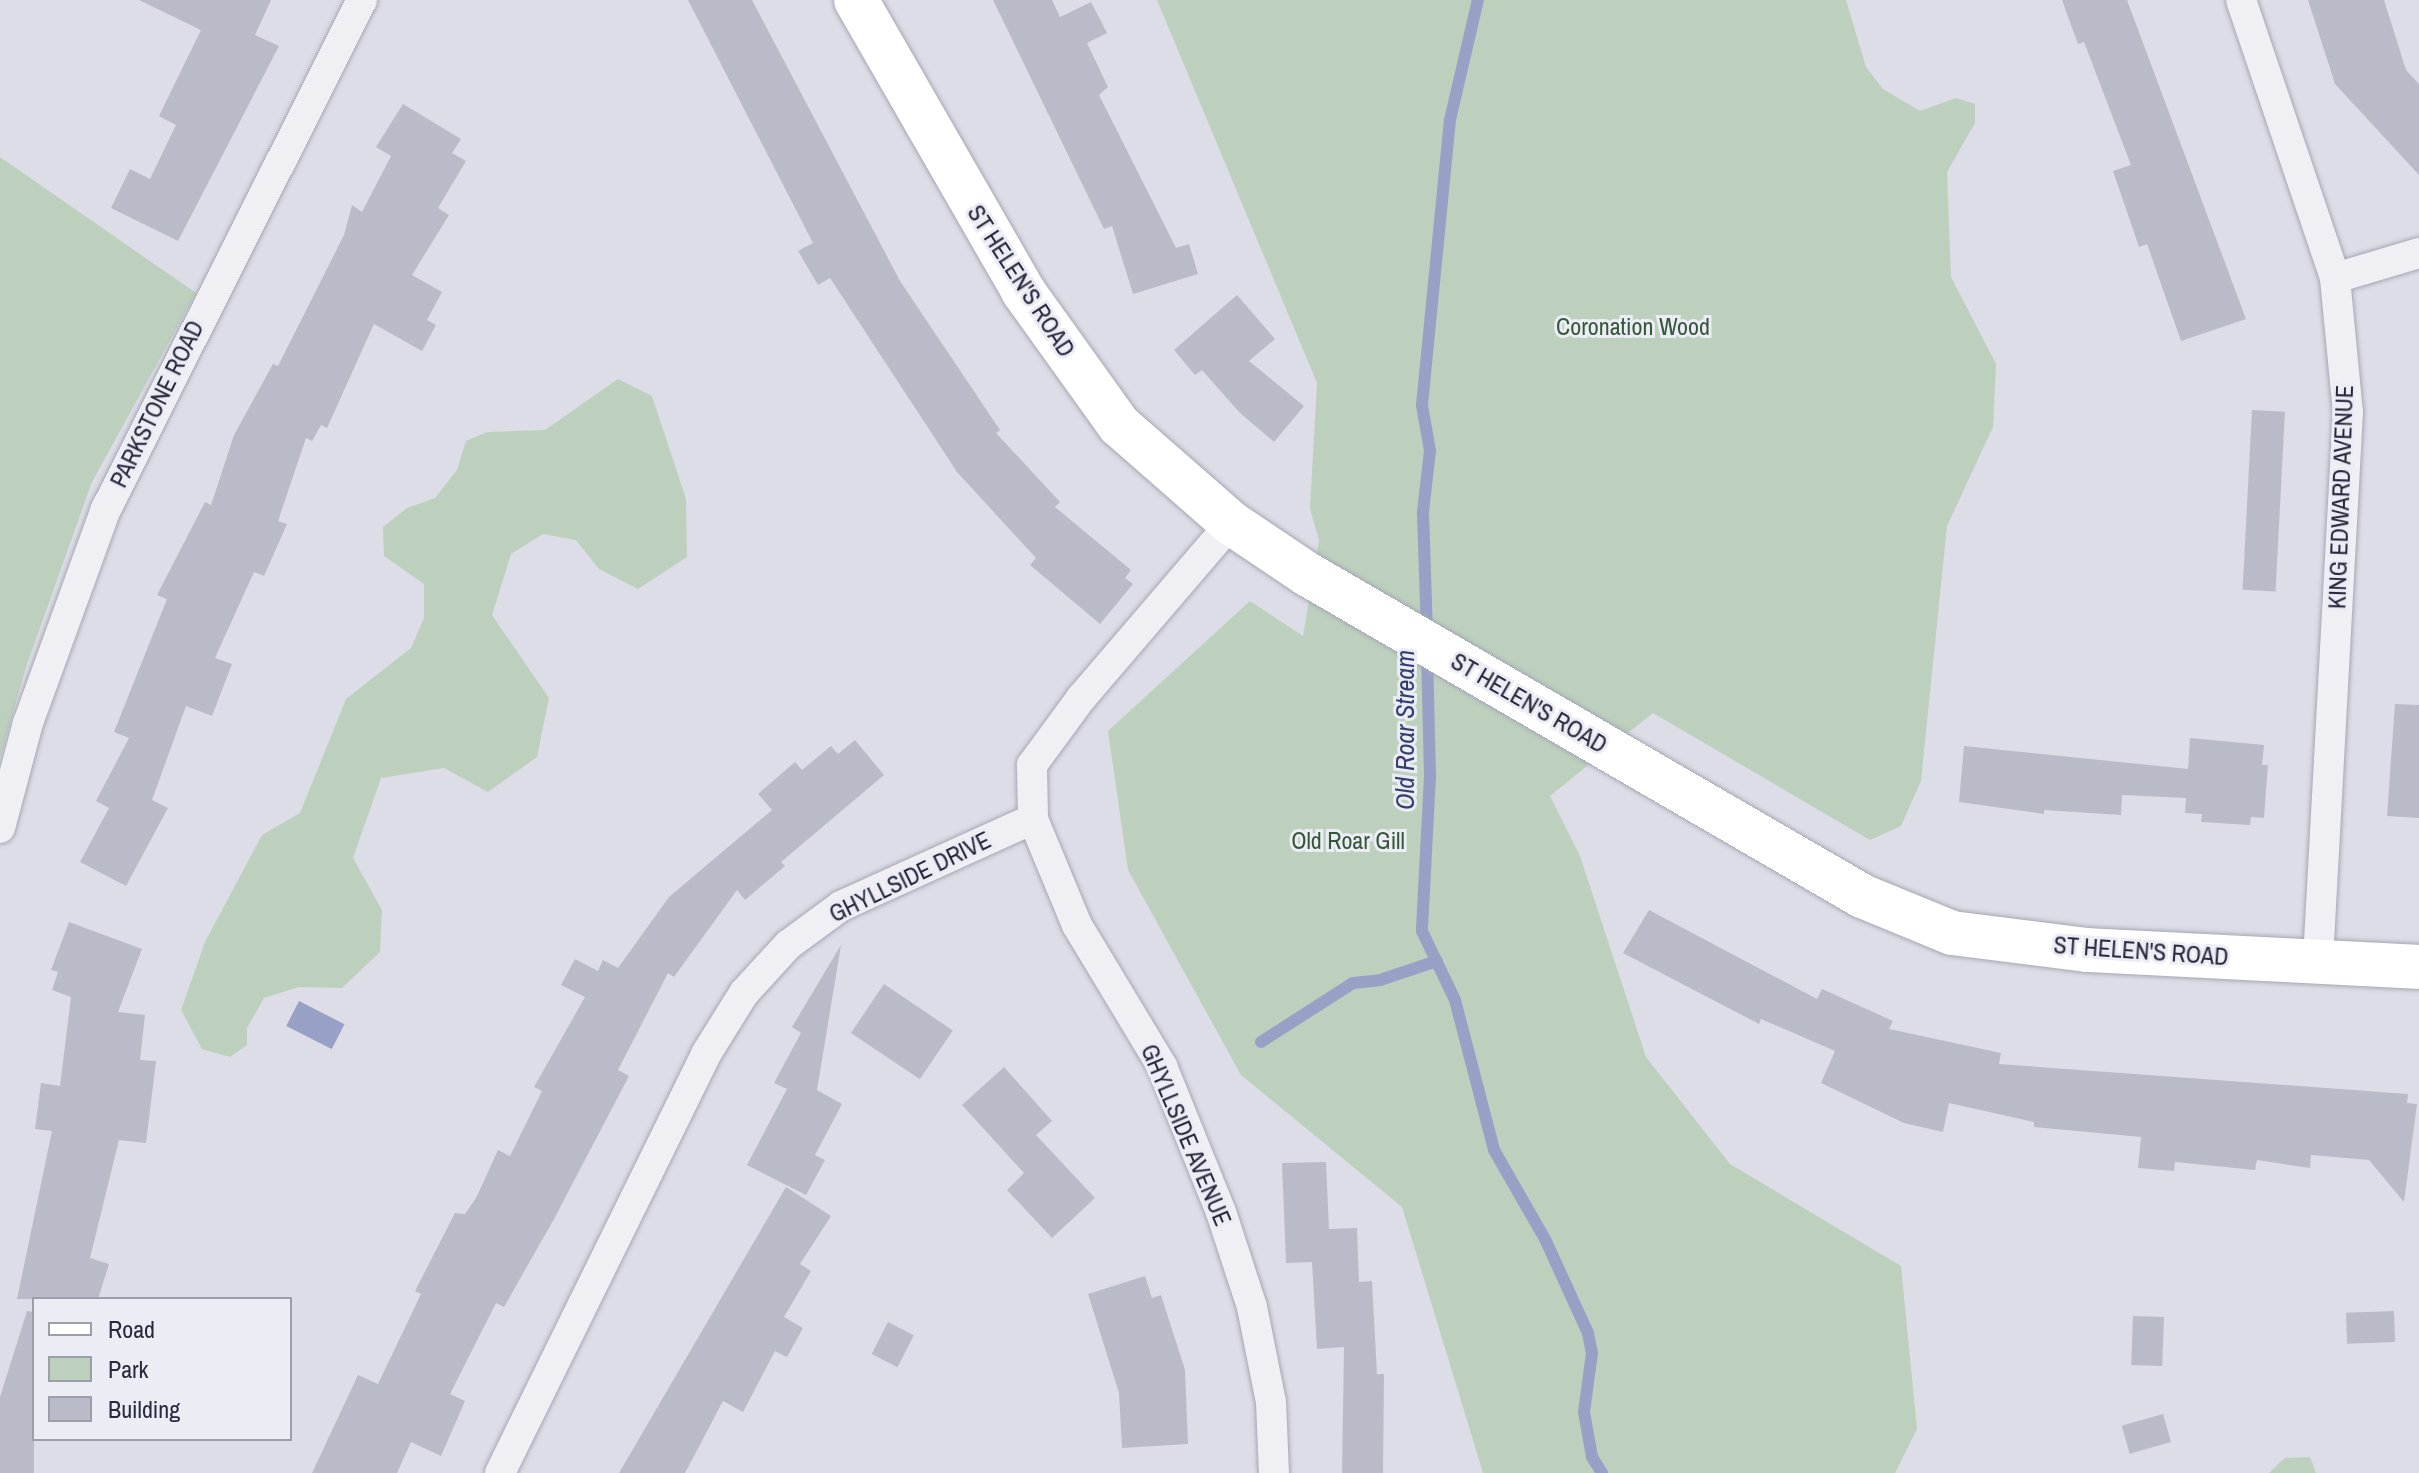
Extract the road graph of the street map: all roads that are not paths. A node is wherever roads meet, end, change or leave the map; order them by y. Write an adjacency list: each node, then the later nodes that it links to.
1 (362, 0): 8 (street, PARKSTONE ROAD)
2 (856, 0): 6 (main road, ST HELEN'S ROAD)
3 (2241, 0): 5 (street, KING EDWARD AVENUE)
4 (2419, 253): 5 (street)
5 (2335, 278): 9 (street, KING EDWARD AVENUE)
6 (1231, 523): 7 (street); 9 (main road, ST HELEN'S ROAD)
7 (1033, 819): 11 (street, GHYLLSIDE DRIVE); 12 (street, GHYLLSIDE AVENUE)
8 (0, 828)
9 (2318, 961): 10 (main road, ST HELEN'S ROAD)
10 (2419, 967)
11 (500, 1473)
12 (1274, 1473)

